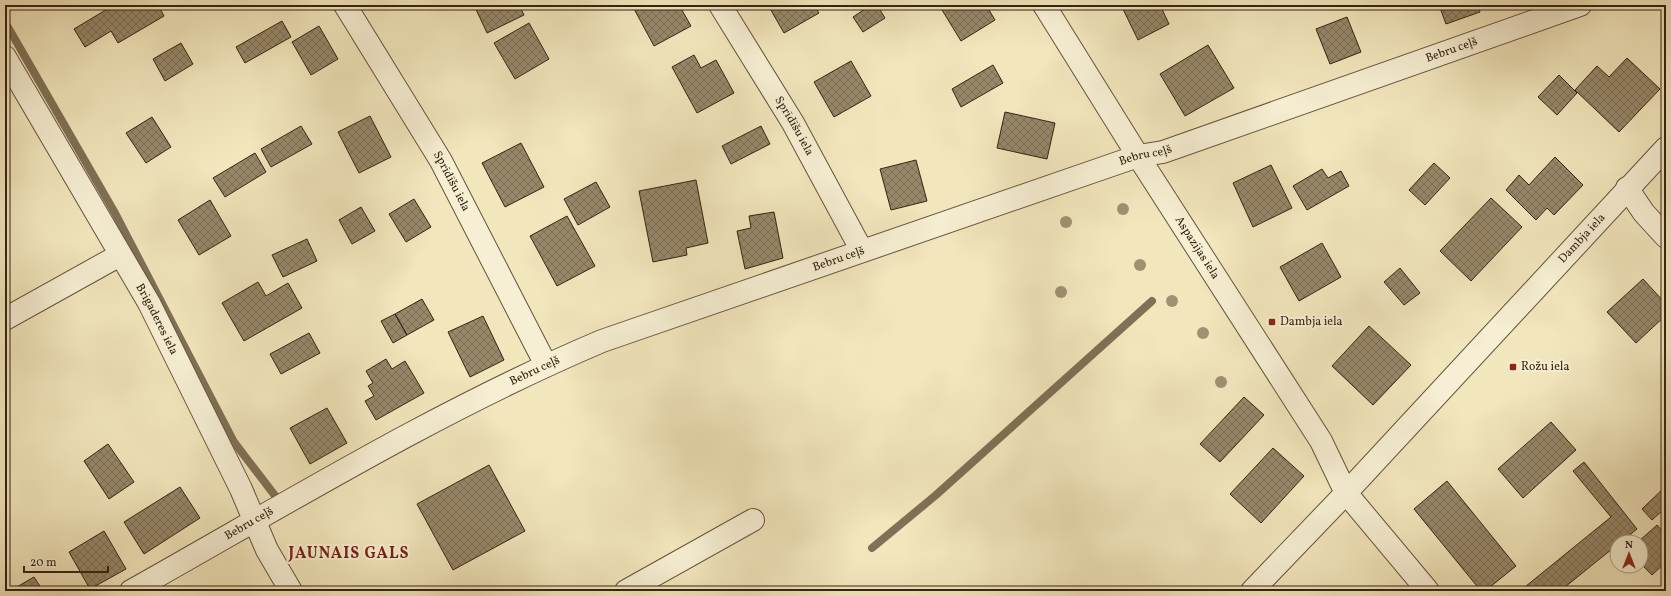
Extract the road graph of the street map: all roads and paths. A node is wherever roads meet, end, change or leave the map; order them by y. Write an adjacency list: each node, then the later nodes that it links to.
1 (346, 5): 14 (street, Sprīdīšu iela)
2 (720, 5): 11 (street, Sprīdīšu iela)
3 (1044, 5): 8 (street, Aspazijas iela)
4 (1580, 5): 5 (street, Bebru ceļš)
5 (1541, 10): 8 (street, Bebru ceļš)
6 (5, 57): 12 (street, Brigaderes iela)
7 (1666, 148): 9 (street, Dambja iela)
8 (1138, 156): 11 (street, Bebru ceļš); 15 (street, Aspazijas iela)
9 (1627, 188): 10 (street); 15 (street, Dambja iela)
10 (1666, 237)
11 (862, 251): 14 (street, Bebru ceļš)
12 (120, 255): 13 (street); 17 (street, Brigaderes iela)
13 (5, 319)
14 (546, 365): 17 (street, Bebru ceļš)
15 (1346, 493): 21 (street, Dambja iela); 22 (street)
16 (753, 520): 20 (street)
17 (254, 522): 18 (street, Bebru ceļš); 19 (street, Brigaderes iela)
18 (131, 591)
19 (291, 591)
20 (626, 591)
21 (1252, 591)
22 (1428, 591)

